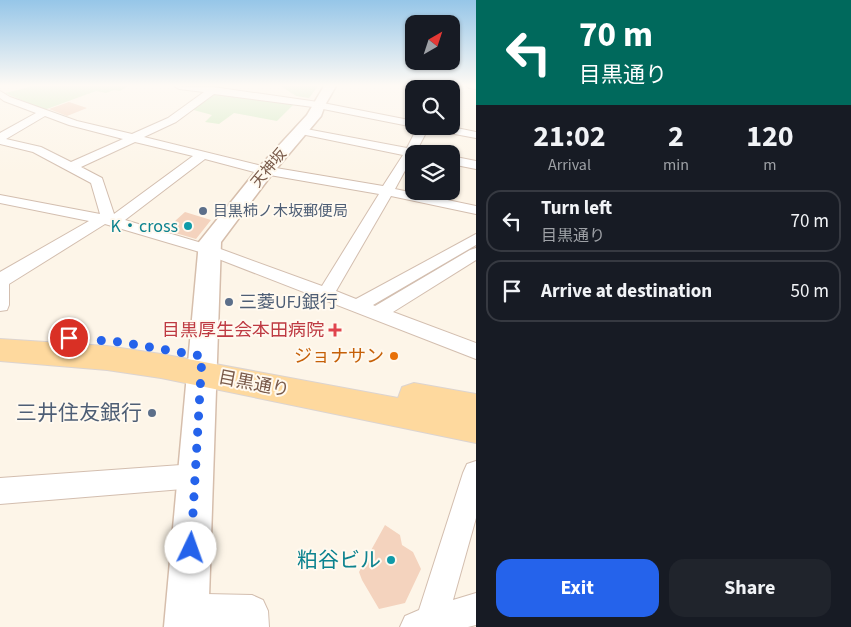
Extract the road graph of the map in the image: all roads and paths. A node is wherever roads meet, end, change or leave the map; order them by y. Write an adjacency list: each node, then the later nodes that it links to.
1 (39, 115): 11 (street)
2 (51, 115): 10 (street)
3 (178, 115): 10 (street)
4 (314, 115): 7 (street, 天神坂)
5 (369, 115): 6 (street)
6 (405, 122)
7 (301, 131): 12 (street); 18 (street, 天神坂)
8 (460, 132): 9 (street)
9 (476, 135)
10 (134, 138): 13 (street); 17 (street)
11 (0, 139): 17 (street)
12 (405, 151)
13 (203, 155): 18 (street); 22 (street)
14 (460, 162): 15 (street)
15 (476, 165)
16 (405, 166): 19 (street)
17 (71, 167): 22 (street)
18 (266, 170): 19 (street); 24 (street, 天神坂)
19 (387, 191): 21 (street); 27 (street)
20 (0, 199): 22 (street)
21 (476, 210)
22 (109, 220): 24 (street); 26 (street)
23 (476, 238): 29 (street)
24 (209, 250): 27 (street); 34 (street)
25 (476, 253): 30 (street)
26 (1, 279): 28 (street)
27 (326, 294): 29 (street)
28 (0, 305)
29 (357, 306): 30 (street)
30 (380, 315): 33 (street)
31 (0, 333): 34 (main road, 目黒通り)
32 (0, 350): 34 (main road, 目黒通り)
33 (476, 351)
34 (202, 365): 35 (main road, 目黒通り); 36 (main road, 目黒通り); 38 (street)
35 (476, 408)
36 (476, 428)
37 (476, 473): 41 (street)
38 (195, 476): 39 (street); 42 (street)
39 (0, 491)
40 (476, 609): 41 (street)
41 (423, 625)
42 (186, 626): 43 (street)
43 (253, 627)

